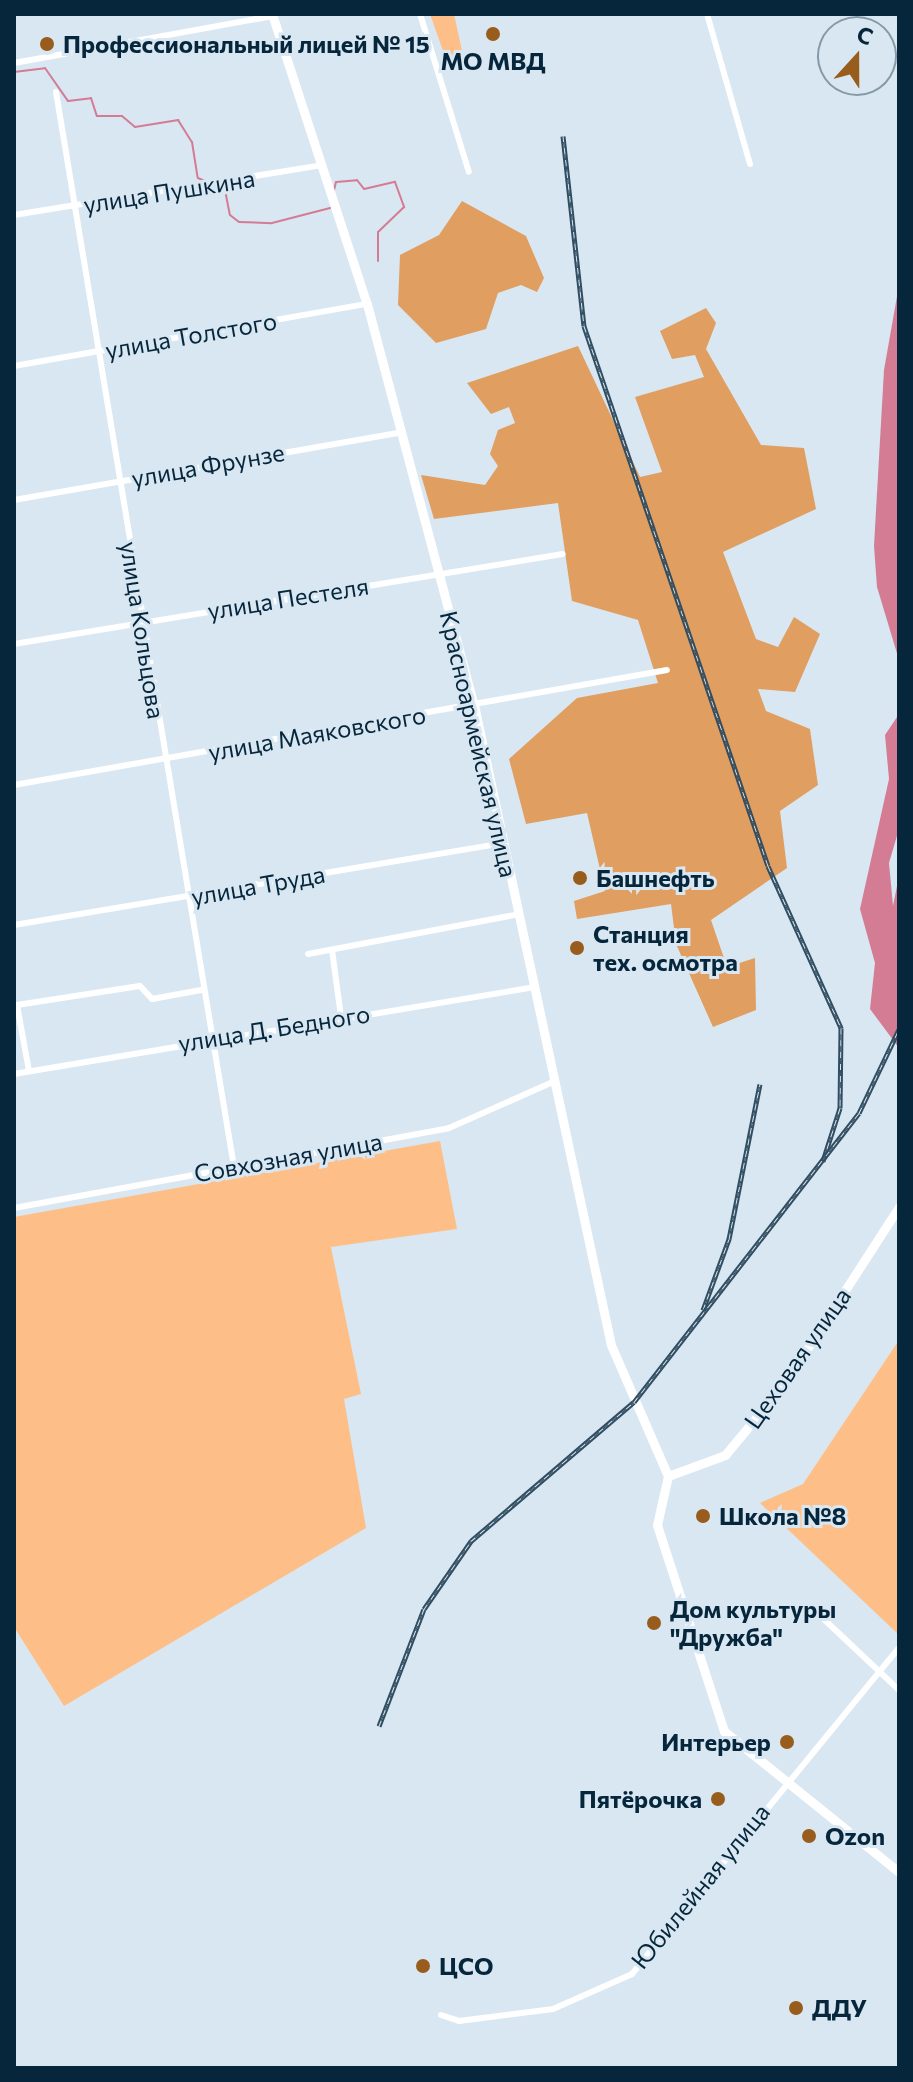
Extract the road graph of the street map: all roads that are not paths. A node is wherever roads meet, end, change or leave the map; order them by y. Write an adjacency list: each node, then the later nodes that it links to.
1 (420, 14): 8 (street)
2 (707, 14): 6 (street)
3 (273, 15): 4 (street); 7 (main road, Красноармейская улица)
4 (14, 63)
5 (56, 92): 9 (street, улица Кольцова)
6 (750, 164)
7 (323, 165): 9 (street, улица Пушкина); 11 (main road, Красноармейская улица)
8 (469, 172)
9 (75, 206): 10 (street, улица Пушкина); 12 (street, улица Кольцова)
10 (14, 215)
11 (367, 304): 12 (street, улица Толстого); 14 (main road, Красноармейская улица)
12 (99, 352): 13 (street, улица Толстого); 15 (street, улица Кольцова)
13 (14, 366)
14 (402, 432): 15 (street, улица Фрунзе); 18 (main road, Красноармейская улица)
15 (120, 481): 16 (street, улица Фрунзе); 19 (street, улица Кольцова)
16 (14, 500)
17 (563, 554): 18 (street, улица Пестеля)
18 (438, 574): 19 (street, улица Пестеля); 22 (main road, Красноармейская улица)
19 (139, 623): 20 (street, улица Пестеля); 23 (street, улица Кольцова)
20 (14, 644)
21 (667, 670): 22 (street, улица Маяковского)
22 (474, 705): 23 (street, улица Маяковского); 25 (main road, Красноармейская улица)
23 (166, 760): 24 (street, улица Маяковского); 26 (street, улица Кольцова)
24 (14, 785)
25 (503, 843): 26 (street, улица Труда); 27 (main road, Красноармейская улица)
26 (188, 897): 28 (street, улица Труда); 32 (street, улица Кольцова)
27 (519, 914): 29 (street); 31 (main road, Красноармейская улица)
28 (14, 925)
29 (332, 950): 30 (street); 33 (street)
30 (308, 954)
31 (535, 987): 33 (street, улица Д. Бедного); 37 (main road, Красноармейская улица)
32 (201, 990): 34 (street, улица Кольцова); 35 (street)
33 (341, 1017): 34 (street, улица Д. Бедного)
34 (210, 1037): 35 (street, улица Д. Бедного); 38 (street, улица Кольцова)
35 (29, 1071): 36 (street, улица Д. Бедного)
36 (14, 1074)
37 (555, 1081): 38 (street, Совхозная улица); 41 (main road, Красноармейская улица)
38 (234, 1167): 40 (street, Совхозная улица)
39 (899, 1207): 41 (main road, Цеховая улица)
40 (14, 1208)
41 (668, 1476): 46 (main road)
42 (813, 1609): 44 (street)
43 (899, 1648): 44 (street, Юбилейная улица)
44 (879, 1671): 45 (street); 46 (street, Юбилейная улица)
45 (899, 1690)
46 (785, 1780): 47 (main road); 48 (street, Юбилейная улица)
47 (899, 1872)
48 (441, 2015)

